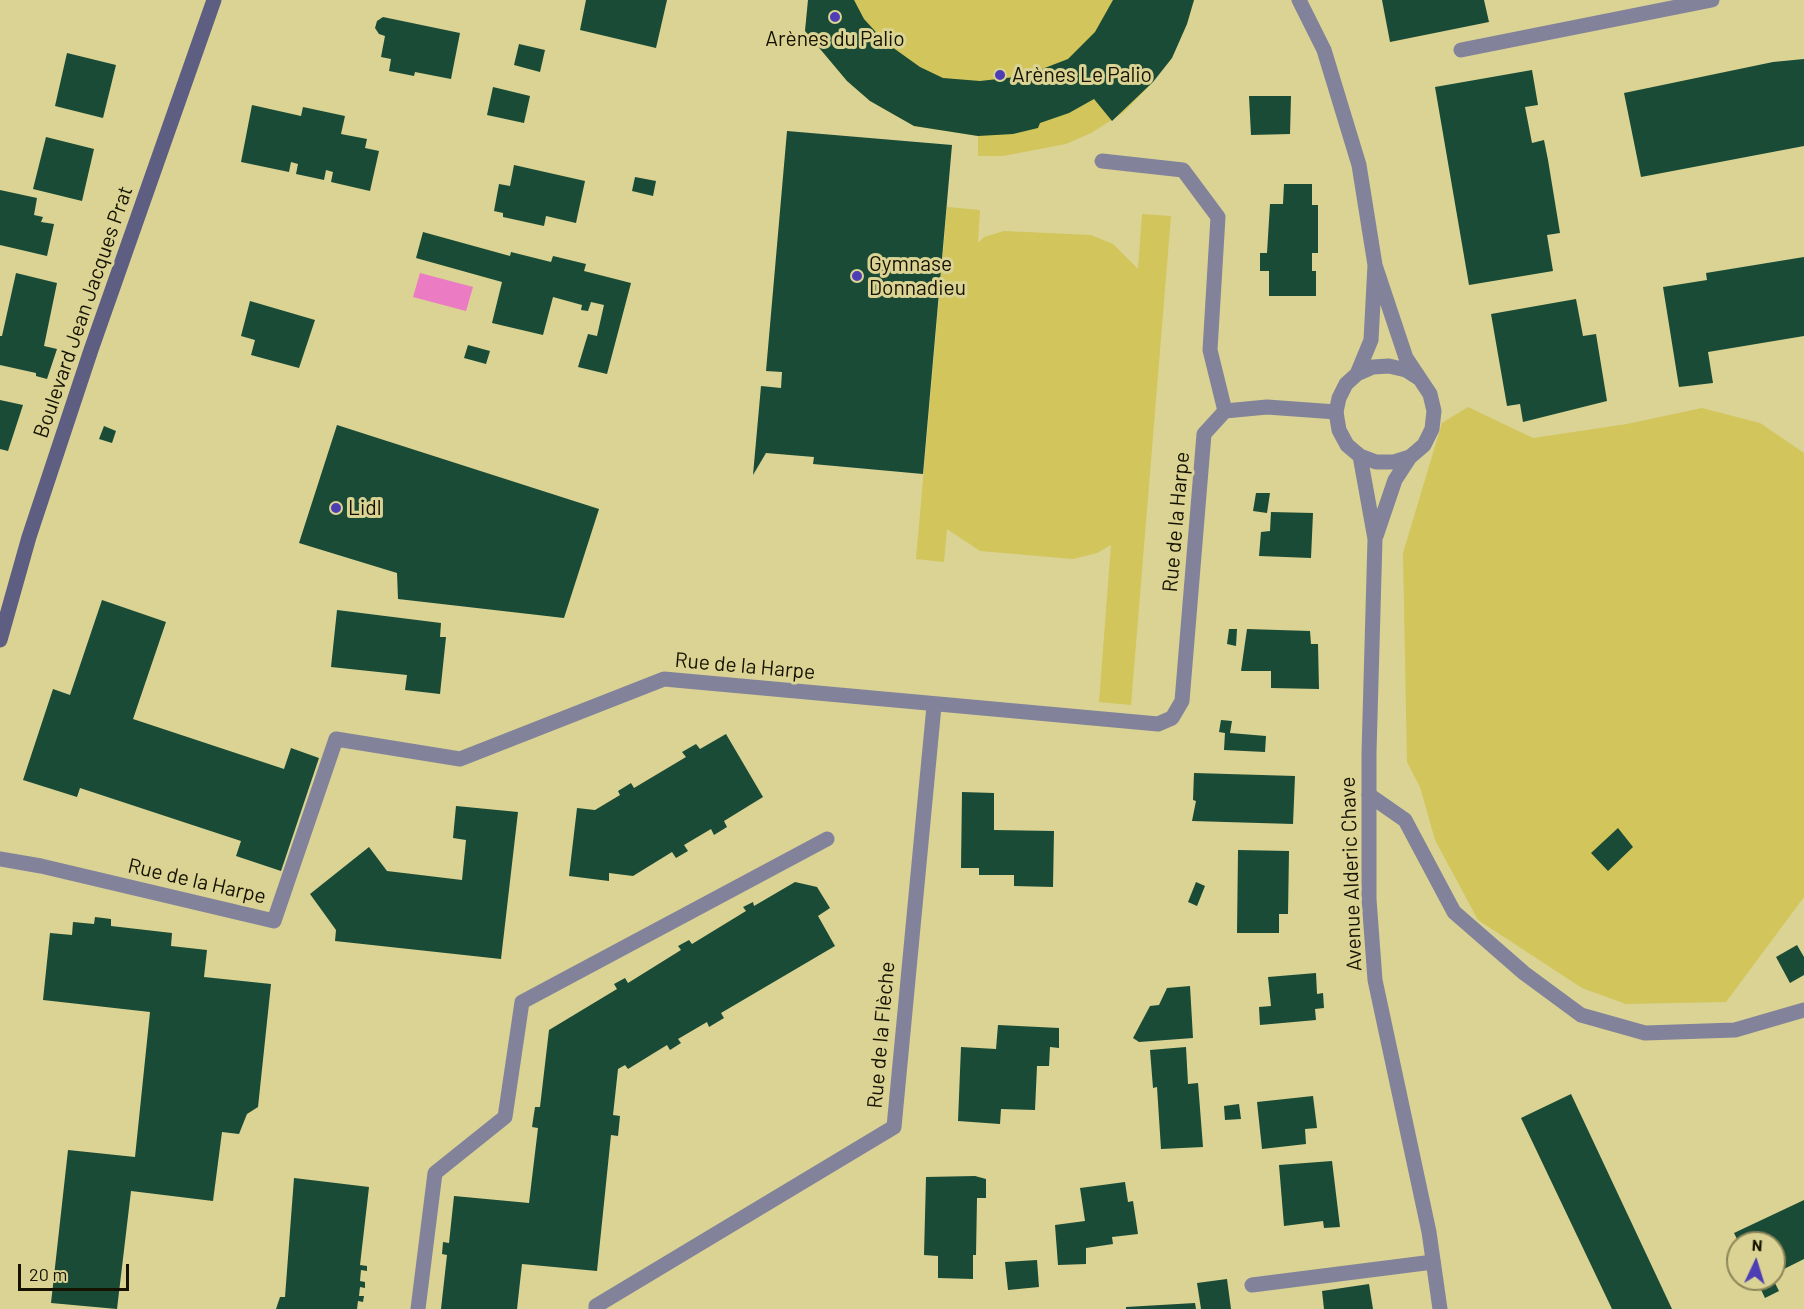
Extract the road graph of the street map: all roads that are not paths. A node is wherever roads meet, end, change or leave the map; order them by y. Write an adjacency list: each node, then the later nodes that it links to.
1 (213, 0): 14 (main road, Boulevard Jean Jacques Prat)
2 (1299, 0): 6 (street)
3 (1712, 0): 4 (street)
4 (1461, 50)
5 (1102, 161): 9 (street)
6 (1375, 265): 7 (street); 8 (street)
7 (1358, 374): 8 (street); 10 (street)
8 (1420, 379): 12 (street)
9 (1225, 411): 10 (street); 15 (street, Rue de la Harpe)
10 (1336, 412): 11 (street)
11 (1360, 456): 12 (street); 13 (street, Avenue Alderic Chave)
12 (1410, 457): 13 (street, Avenue Alderic Chave)
13 (1376, 539): 16 (street, Avenue Alderic Chave)
14 (0, 640)
15 (933, 706): 18 (street, Rue de la Harpe); 23 (street, Rue de la Flèche)
16 (1369, 795): 19 (street); 20 (street, Avenue Alderic Chave)
17 (827, 839): 22 (street)
18 (0, 859)
19 (1804, 1010)
20 (1433, 1262): 21 (street); 24 (street, Avenue Alderic Chave)
21 (1252, 1285)
22 (418, 1309)
23 (596, 1309)
24 (1440, 1309)

